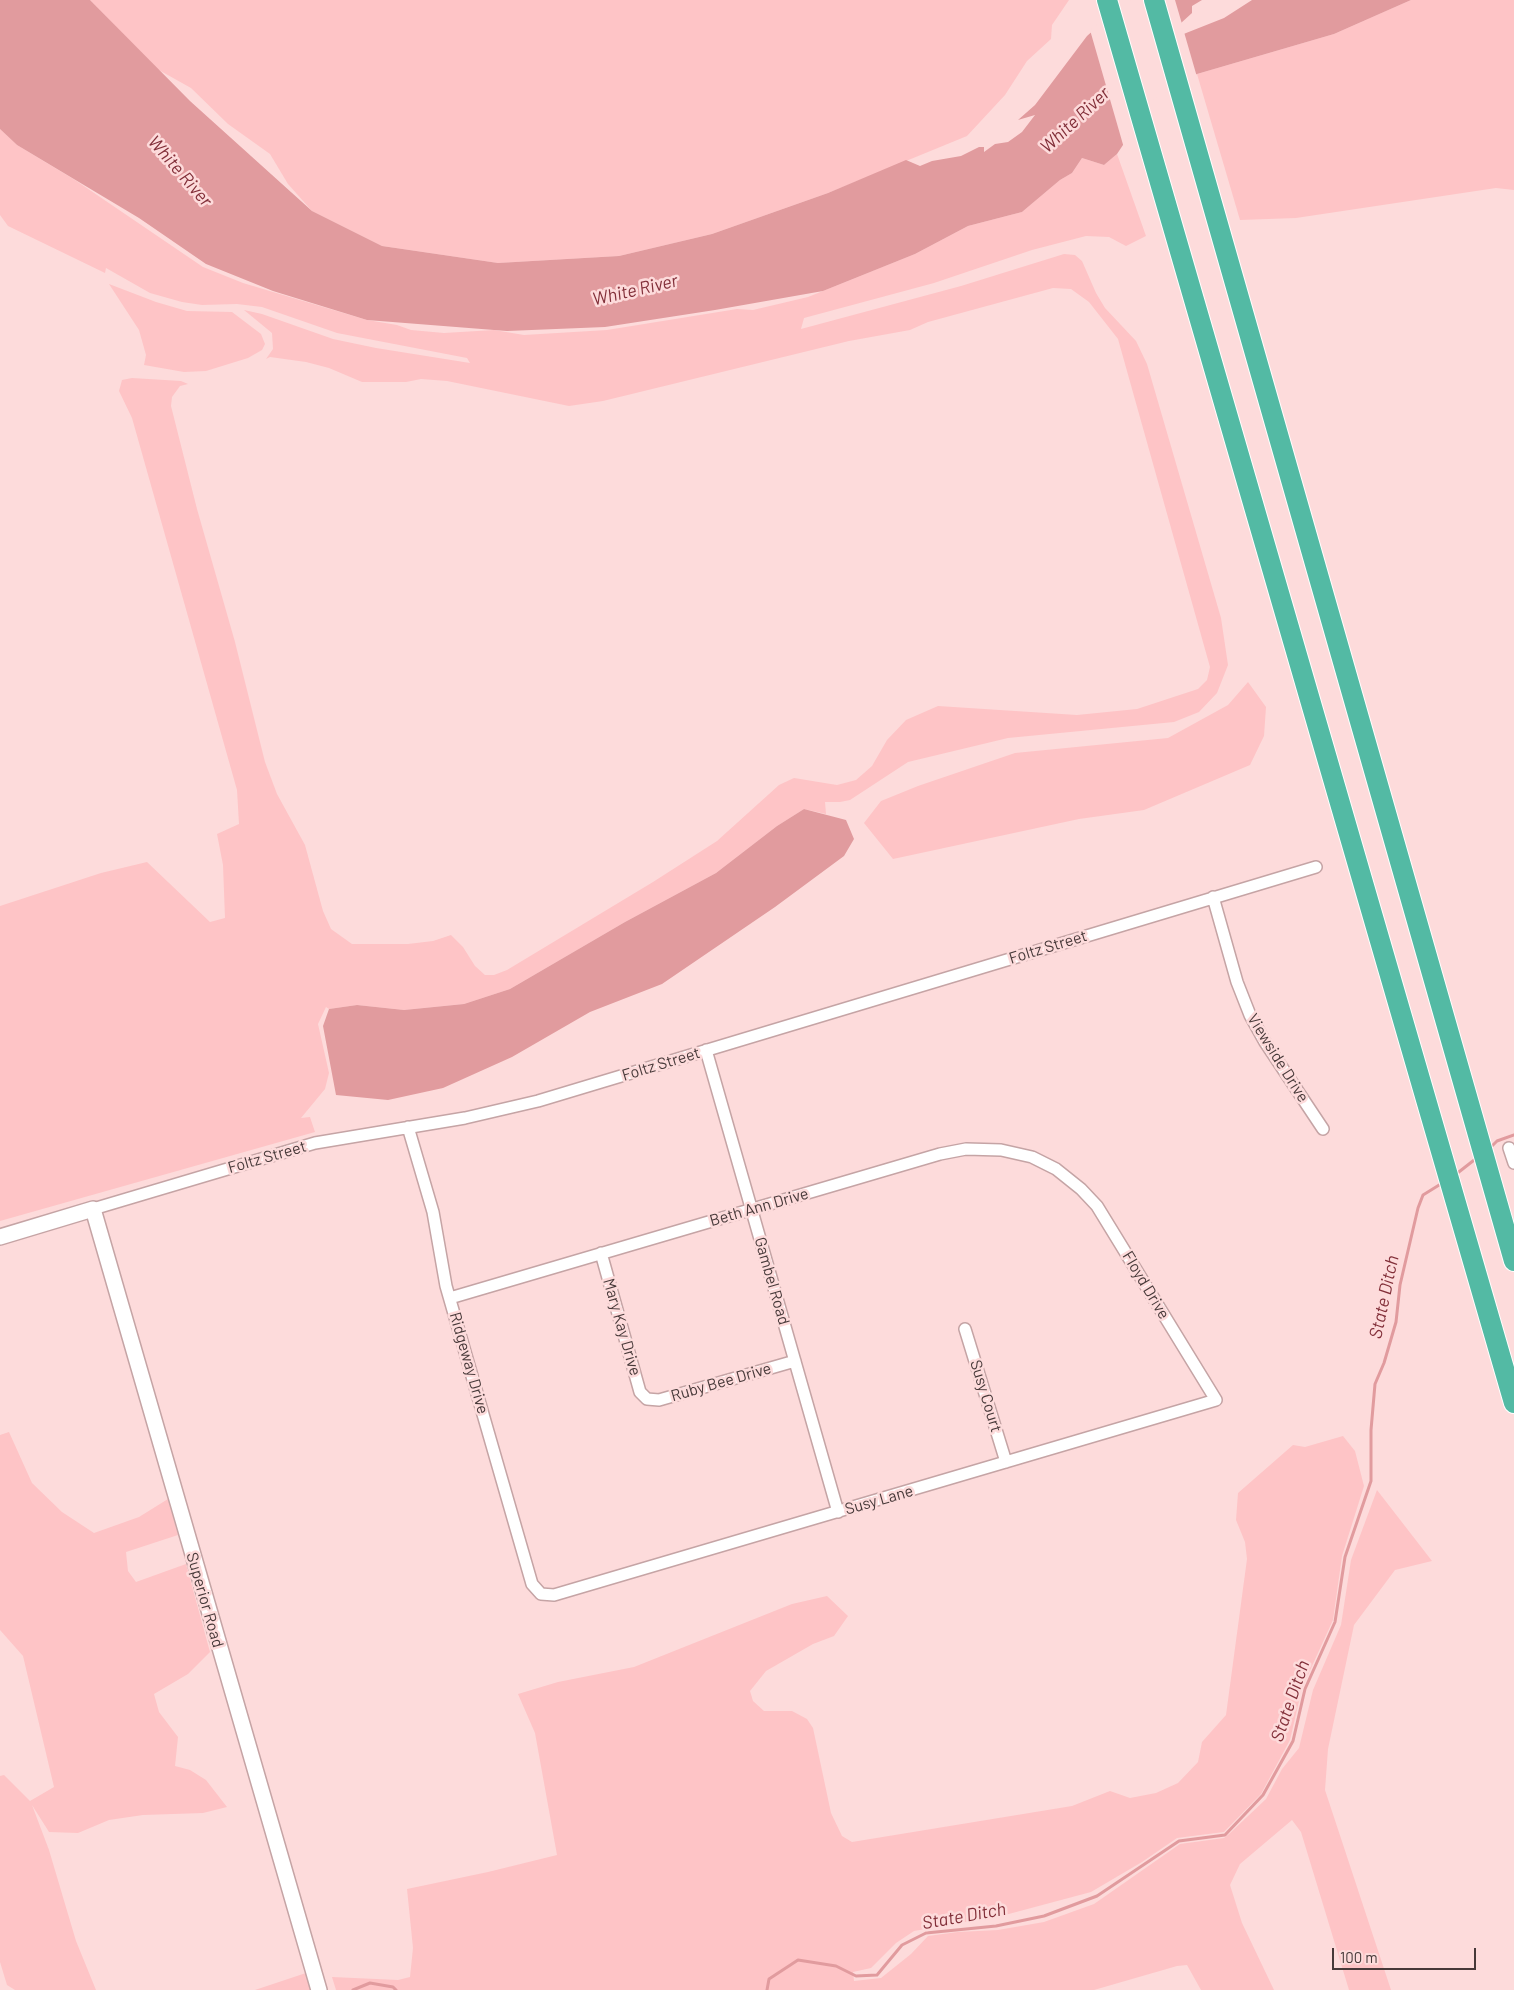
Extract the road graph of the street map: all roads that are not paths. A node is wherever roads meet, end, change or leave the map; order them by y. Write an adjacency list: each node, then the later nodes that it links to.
1 (1107, 0): 21 (highway)
2 (1154, 0): 15 (highway)
3 (1316, 867): 4 (street, Foltz Street)
4 (1213, 897): 5 (street, Foltz Street); 7 (street, Viewside Drive)
5 (706, 1050): 6 (street, Foltz Street); 12 (street, Gambel Road)
6 (408, 1127): 11 (street, Foltz Street); 16 (street, Ridgeway Drive)
7 (1324, 1129)
8 (1510, 1148): 9 (street)
9 (1514, 1163)
10 (1067, 1177): 12 (street, Beth Ann Drive); 20 (street, Floyd Drive)
11 (93, 1209): 13 (street, Foltz Street); 25 (street, Superior Road)
12 (752, 1209): 14 (street, Beth Ann Drive); 18 (street, Gambel Road)
13 (0, 1237)
14 (601, 1253): 16 (street, Beth Ann Drive); 19 (street, Mary Kay Drive)
15 (1514, 1261)
16 (450, 1298): 24 (street, Ridgeway Drive)
17 (966, 1329): 22 (street, Susy Court)
18 (794, 1361): 19 (street, Ruby Bee Drive); 23 (street, Gambel Road)
19 (647, 1399)
20 (1216, 1400): 22 (street, Susy Lane)
21 (1514, 1403)
22 (1006, 1462): 23 (street, Susy Lane)
23 (838, 1512): 24 (street, Susy Lane)
24 (541, 1594)
25 (319, 1990)

